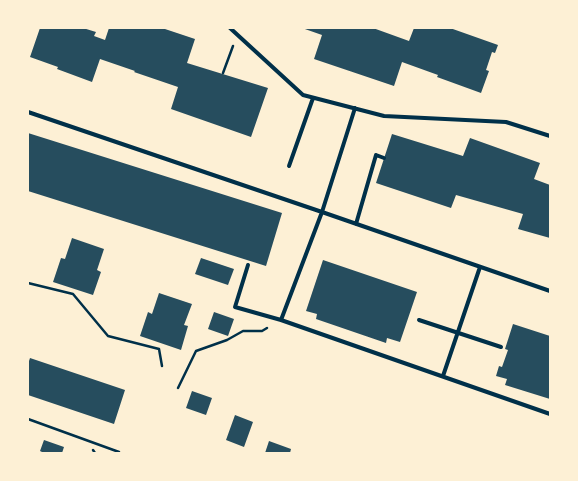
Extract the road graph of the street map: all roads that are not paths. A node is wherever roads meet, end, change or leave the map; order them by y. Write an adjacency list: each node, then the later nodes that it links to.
1 (230, 28): 2 (street)
2 (313, 98): 3 (street); 7 (street)
3 (355, 108): 5 (street); 8 (street)
4 (28, 112): 8 (street)
5 (550, 136)
6 (384, 158): 9 (street)
7 (289, 166)
8 (322, 212): 9 (street); 13 (street)
9 (356, 224): 11 (street)
10 (248, 266): 13 (street)
11 (480, 267): 12 (street); 15 (street)
12 (550, 291)
13 (281, 320): 17 (street)
14 (418, 320): 15 (street)
15 (458, 333): 16 (street); 17 (street)
16 (501, 347)
17 (444, 376): 18 (street)
18 (550, 414)

